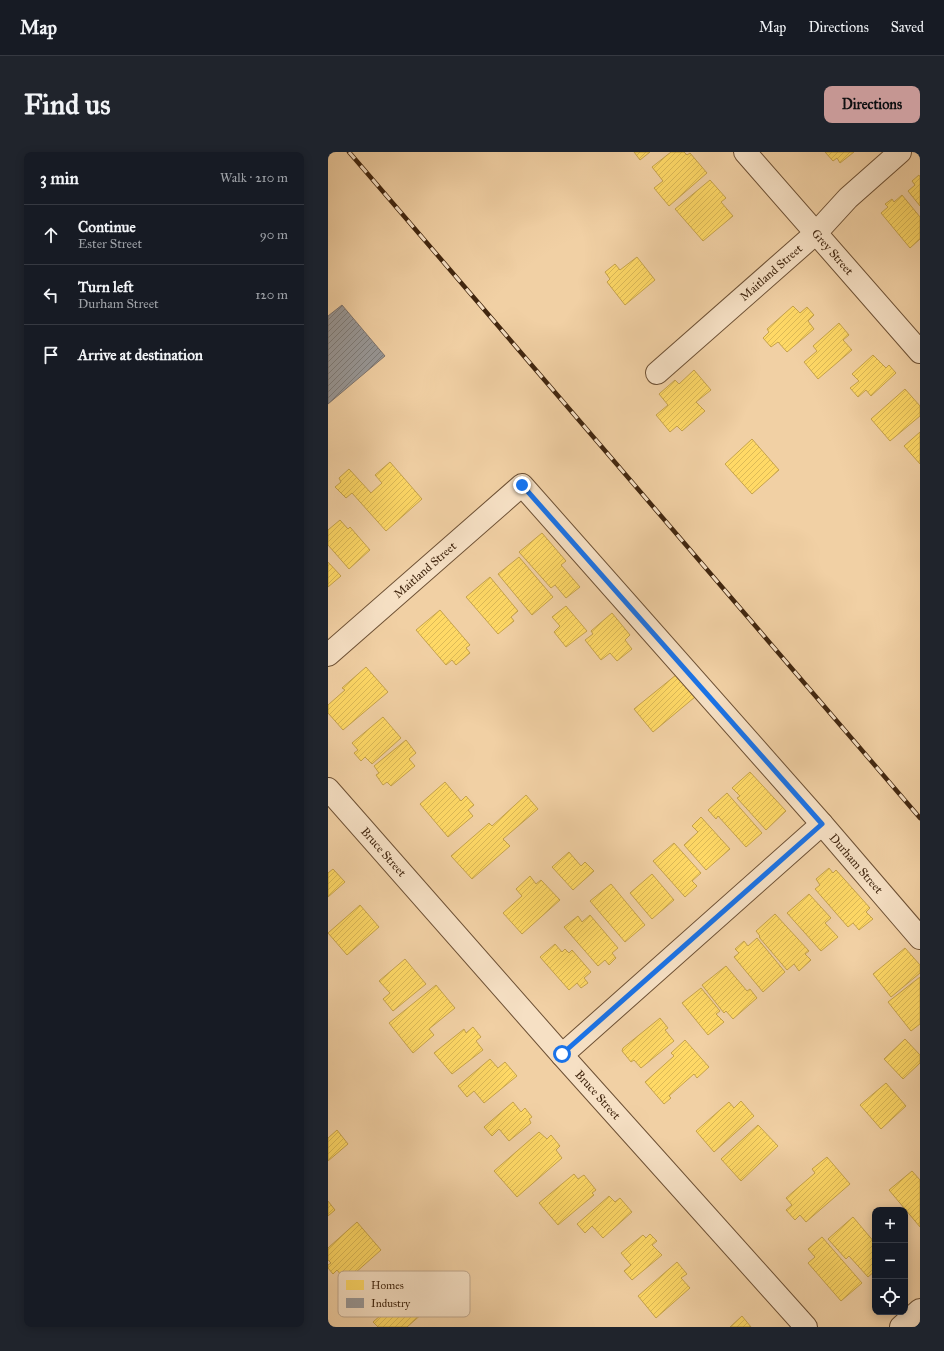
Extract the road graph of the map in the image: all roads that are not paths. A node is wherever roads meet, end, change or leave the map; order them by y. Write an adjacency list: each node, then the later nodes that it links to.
1 (745, 152): 3 (street, Grey Street)
2 (900, 152): 3 (street, Maitland Street)
3 (816, 232): 4 (street, Grey Street); 5 (street, Maitland Street)
4 (920, 352)
5 (657, 373)
6 (522, 485): 7 (street, Maitland Street); 9 (street, Durham Street)
7 (328, 655)
8 (328, 789): 11 (street, Bruce Street)
9 (822, 824): 10 (street, Durham Street); 11 (street)
10 (920, 938)
11 (562, 1054): 13 (street, Bruce Street)
12 (920, 1310): 14 (street)
13 (806, 1327)
14 (901, 1327)

